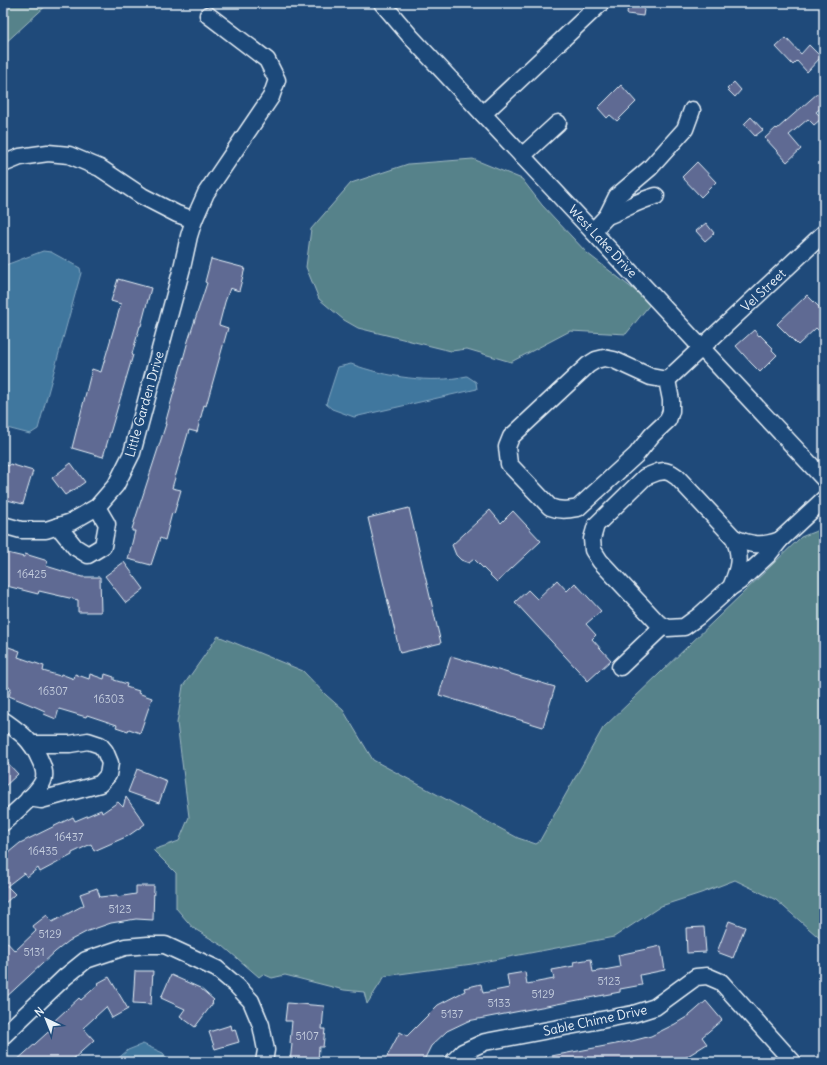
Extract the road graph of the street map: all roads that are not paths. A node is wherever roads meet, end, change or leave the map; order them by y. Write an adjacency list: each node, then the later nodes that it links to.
1 (382, 3): 5 (street, West Lake Drive)
2 (601, 3): 5 (street)
3 (208, 15): 11 (street, Little Garden Drive)
4 (692, 110): 10 (street)
5 (483, 114): 7 (street, West Lake Drive)
6 (558, 123): 7 (street)
7 (522, 156): 12 (street, West Lake Drive)
8 (3, 164): 11 (street)
9 (656, 196): 10 (street)
10 (607, 216): 12 (street)
11 (194, 220): 18 (street, Little Garden Drive)
12 (593, 231): 14 (street, West Lake Drive)
13 (824, 233): 14 (street, Vel Street)
14 (702, 347): 15 (street, Vel Street); 16 (street, West Lake Drive)
15 (667, 380): 15 (street)
16 (824, 479)
17 (824, 499): 22 (street)
18 (97, 507): 20 (street, Little Garden Drive); 20 (street)
19 (3, 525): 20 (street, Little Garden Drive)
20 (58, 526)
21 (734, 538): 22 (street); 23 (street); 24 (street)
22 (780, 540): 23 (street)
23 (731, 587): 24 (street)
24 (663, 626): 25 (street)
25 (620, 667)
26 (3, 720): 27 (street)
27 (31, 744): 28 (street); 28 (street)
28 (29, 798): 29 (street)
29 (3, 823)
30 (3, 1036): 31 (street)
31 (264, 1062)
32 (453, 1062): 33 (street, Sable Chime Drive)
33 (793, 1062)

